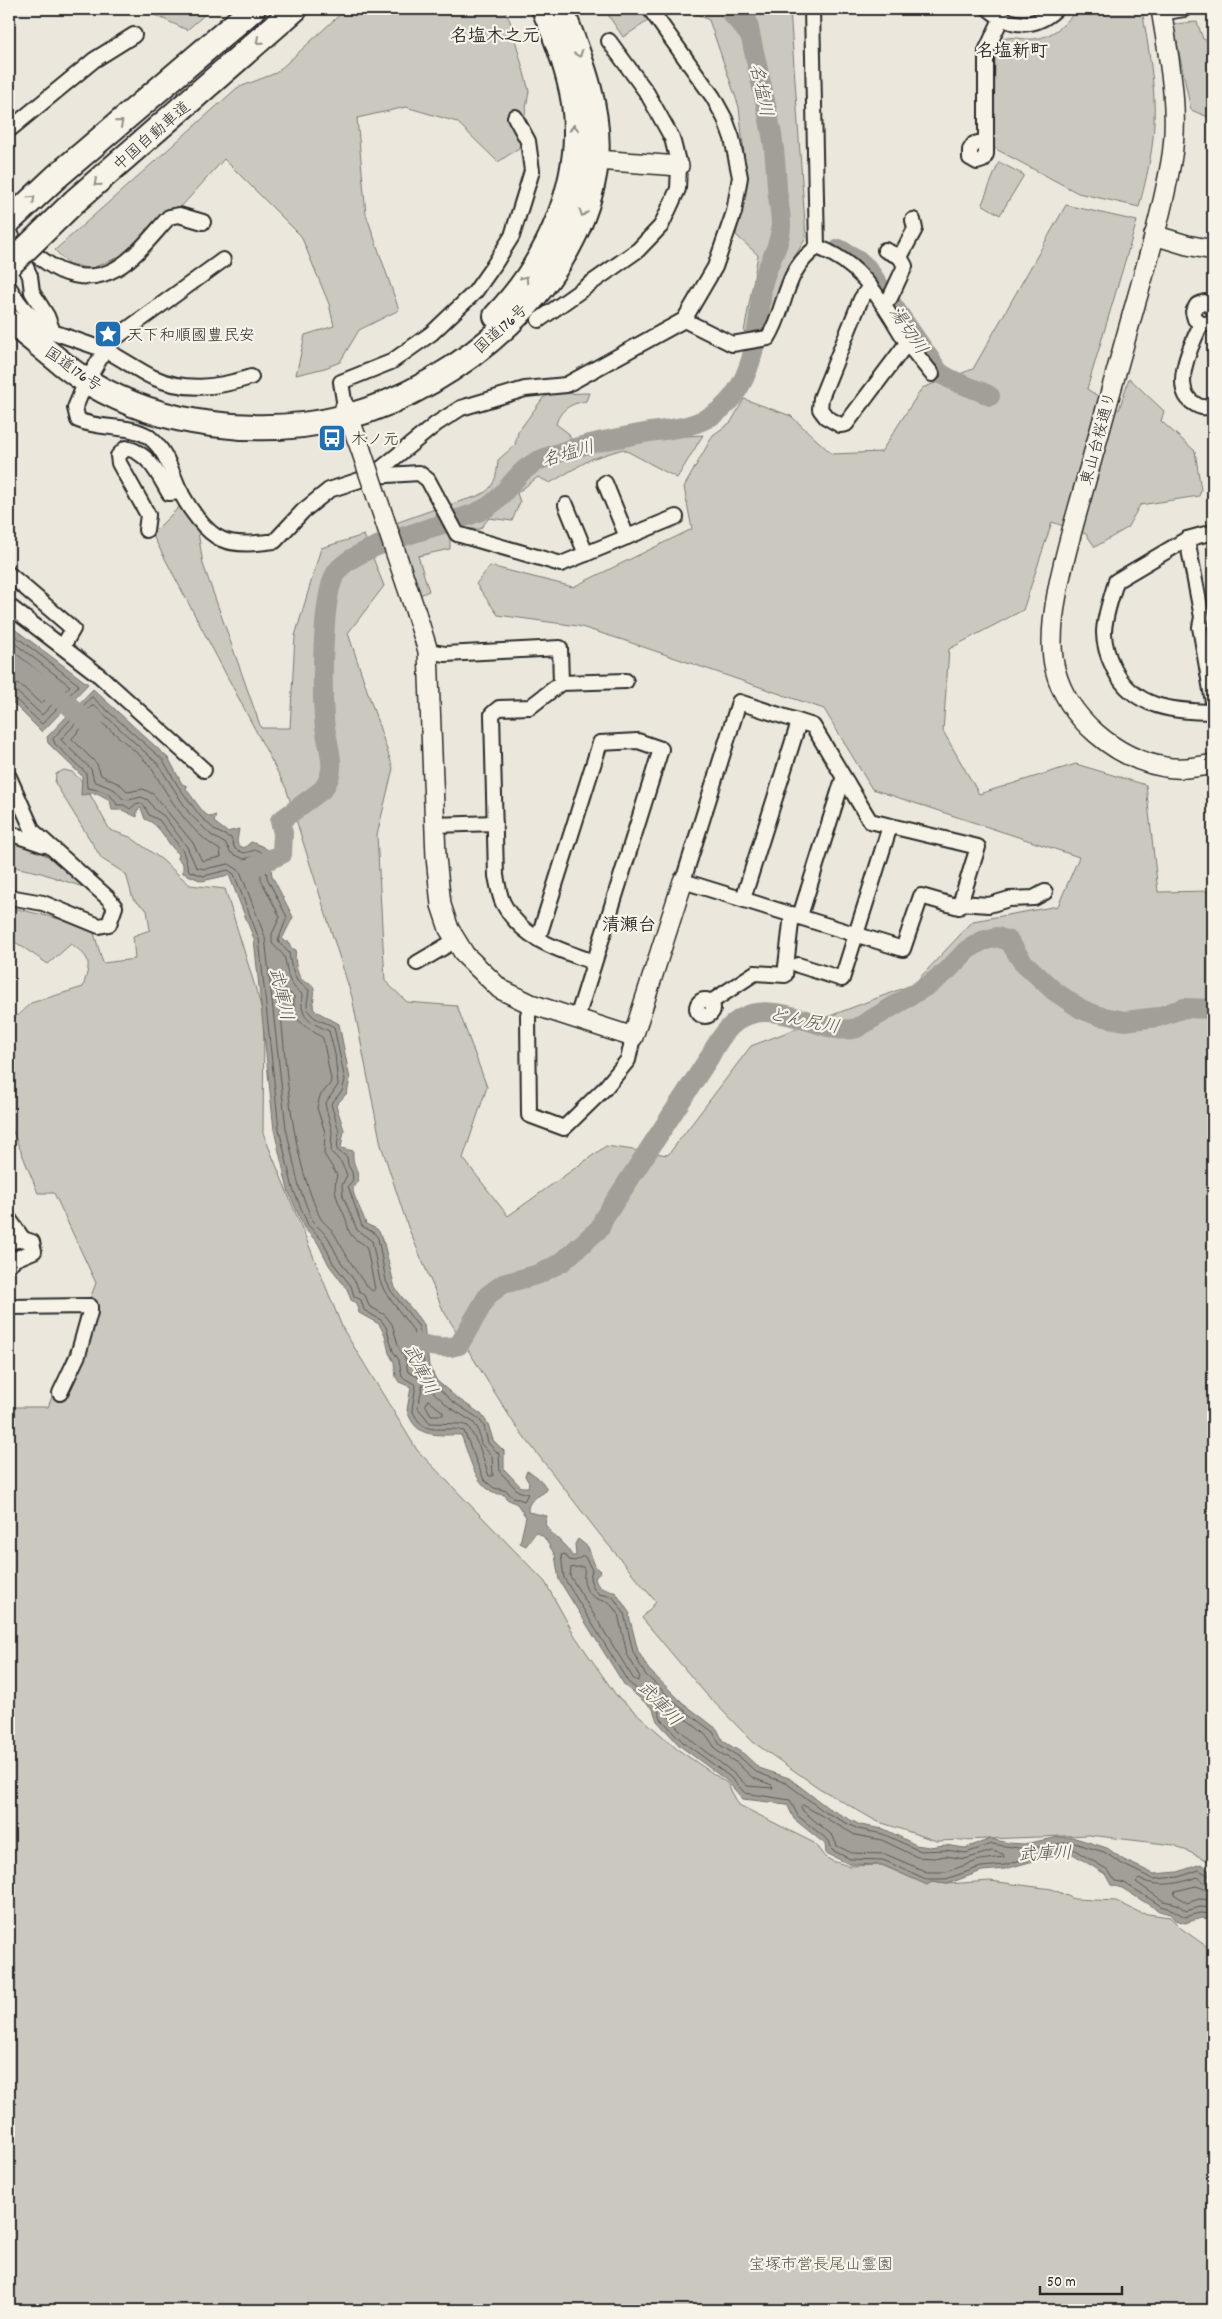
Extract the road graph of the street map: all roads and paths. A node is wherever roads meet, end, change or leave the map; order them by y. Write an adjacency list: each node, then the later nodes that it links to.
1 (253, 9): 21 (highway, 中国自動車道, one-way to 1)
2 (295, 9): 28 (highway, 中国自動車道, one-way to 28, bridge)
3 (544, 9): 17 (highway, 国道176号, one-way to 3)
4 (561, 9): 17 (highway, 国道176号, one-way to 17)
5 (650, 9): 34 (street)
6 (812, 9): 23 (street)
7 (990, 9): 11 (street)
8 (1056, 9): 11 (street)
9 (1184, 9): 10 (street)
10 (1161, 11): 22 (street, 東山台桜通り)
11 (1001, 19): 16 (street)
12 (134, 35): 15 (street)
13 (609, 41): 18 (street)
14 (516, 117): 44 (street)
15 (9, 130)
16 (986, 141)
17 (585, 159): 18 (street); 44 (highway, 国道176号)
18 (679, 166): 33 (street)
19 (913, 220): 26 (street)
20 (203, 222): 21 (street)
21 (10, 229): 37 (street)
22 (1154, 235): 25 (street); 64 (street, 東山台桜通り)
23 (817, 247): 29 (street); 34 (street)
24 (885, 250): 26 (street)
25 (1213, 250)
26 (900, 257): 31 (street)
27 (223, 260): 39 (street)
28 (9, 264)
29 (870, 286): 31 (street); 38 (street)
30 (9, 287): 37 (street)
31 (882, 303): 38 (street)
32 (1213, 308): 36 (street)
33 (539, 320)
34 (684, 320): 45 (street)
35 (9, 321): 42 (highway, 国道176号)
36 (1207, 322): 43 (street)
37 (53, 332): 39 (street)
38 (907, 343): 40 (street)
39 (105, 350): 41 (street); 42 (street)
40 (932, 374)
41 (250, 377)
42 (87, 381): 44 (highway, 国道176号); 47 (street)
43 (1213, 406)
44 (346, 411): 58 (street, bridge)
45 (372, 476): 47 (street); 54 (street)
46 (605, 484): 52 (street)
47 (181, 492): 50 (street)
48 (566, 506): 54 (street)
49 (676, 517): 52 (street)
50 (146, 530)
51 (1213, 532): 53 (street)
52 (627, 537): 54 (street)
53 (1187, 539): 61 (street); 62 (street)
54 (586, 554)
55 (9, 574): 57 (street)
56 (9, 606): 57 (street)
57 (63, 646): 65 (street)
58 (428, 651): 60 (street); 69 (street)
59 (626, 681): 60 (street)
60 (560, 683): 68 (street)
61 (1213, 702)
62 (1213, 712)
63 (799, 722): 67 (street); 73 (street); 76 (street)
64 (1213, 764)
65 (204, 770)
66 (9, 777): 72 (street)
67 (843, 779): 70 (street); 78 (street)
68 (495, 823): 69 (street); 80 (street)
69 (435, 824): 81 (street)
70 (890, 826): 77 (street); 79 (street)
71 (9, 833): 72 (street)
72 (52, 848): 75 (street)
73 (683, 881): 76 (street); 88 (street)
74 (1045, 892): 77 (street)
75 (9, 897)
76 (743, 899): 78 (street)
77 (960, 903): 79 (street)
78 (796, 915): 79 (street); 85 (street)
79 (856, 934): 84 (street)
80 (538, 939): 82 (street); 82 (street)
81 (456, 940): 83 (street); 86 (street)
82 (594, 962): 87 (street)
83 (417, 963)
84 (798, 965)
85 (711, 1002)
86 (530, 1004): 87 (street); 88 (street)
87 (577, 1018): 88 (street)
88 (633, 1037)
89 (9, 1219): 90 (street)
90 (16, 1241): 91 (street)
91 (9, 1264)
92 (9, 1307): 93 (street)
93 (60, 1392)

